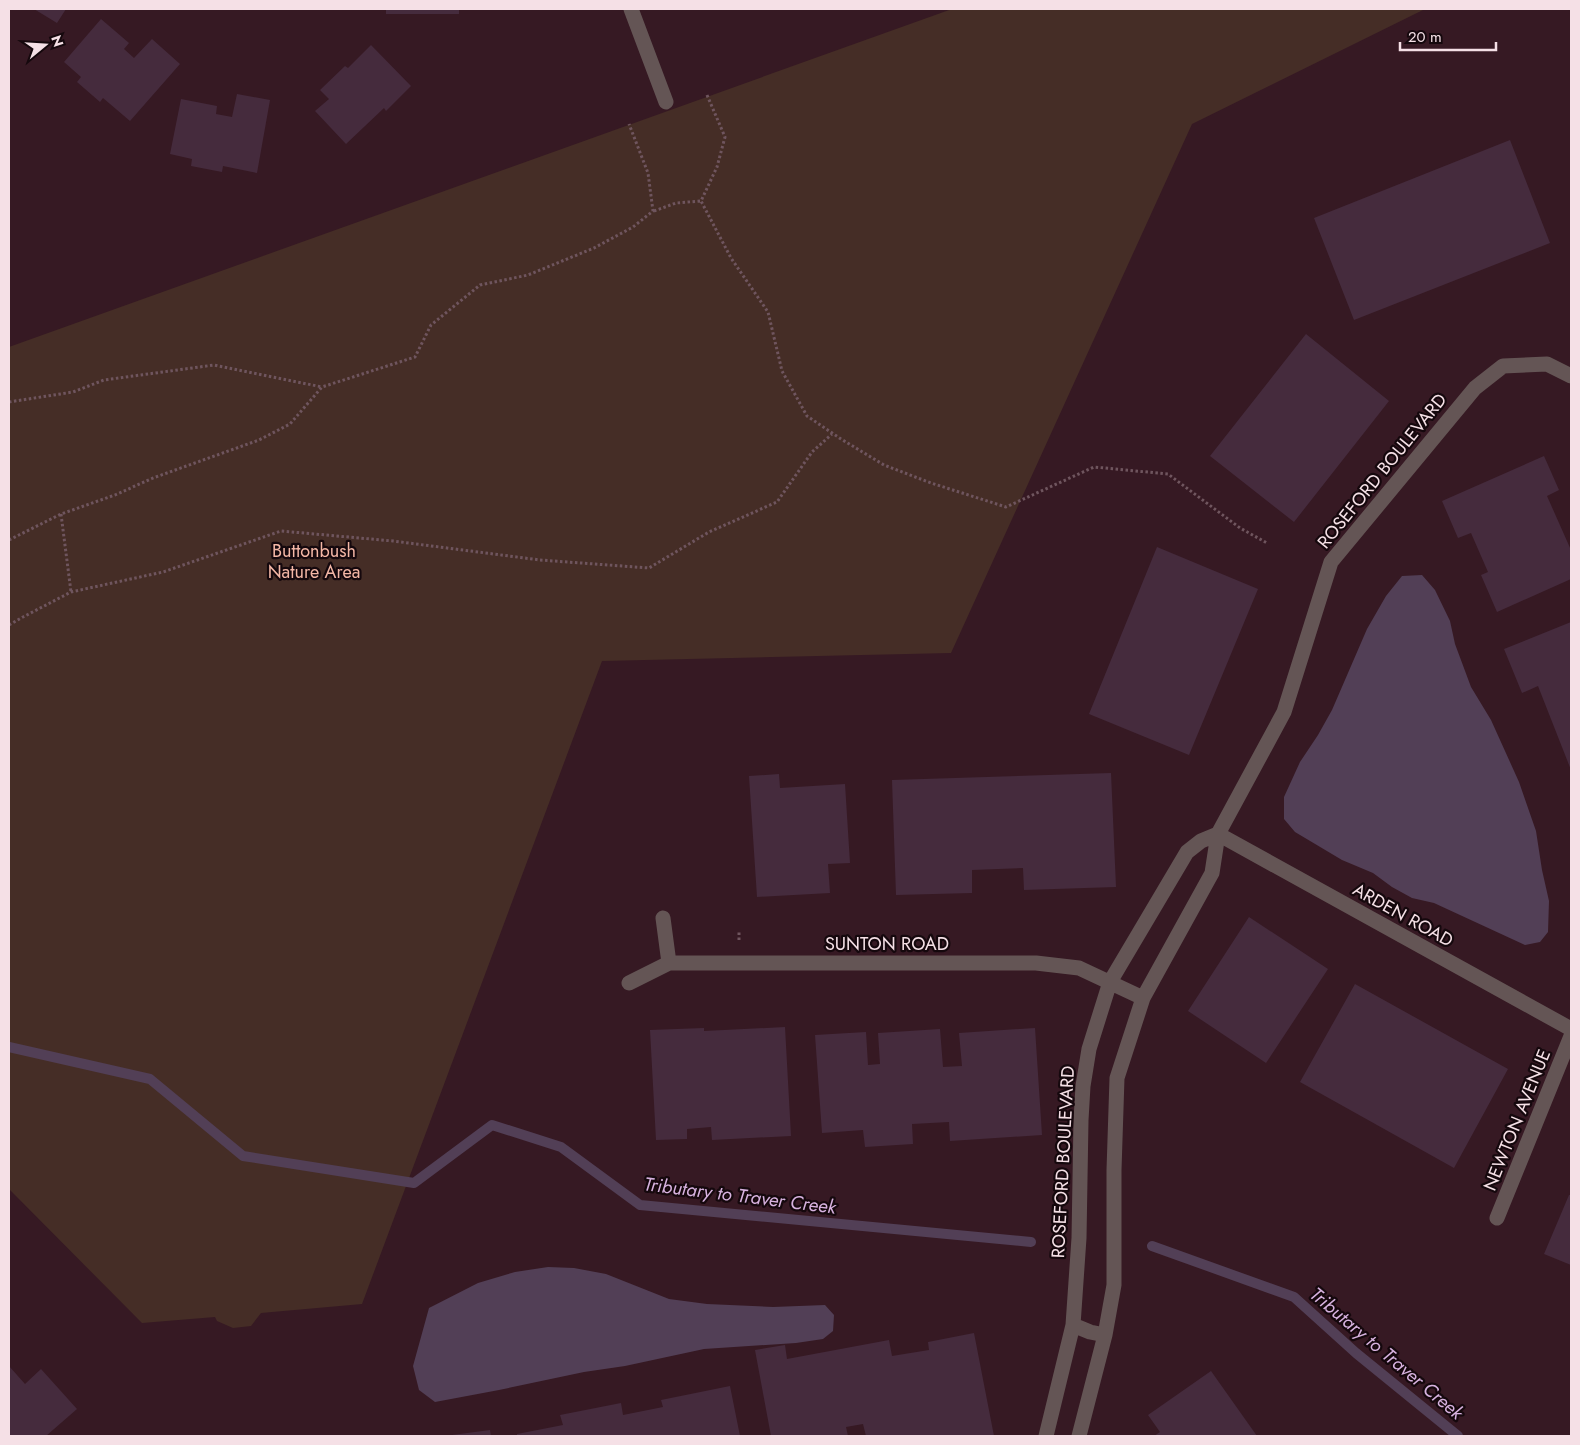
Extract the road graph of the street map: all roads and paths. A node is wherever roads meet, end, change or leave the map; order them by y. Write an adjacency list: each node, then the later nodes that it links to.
1 (631, 9): 3 (street)
2 (707, 96): 5 (path)
3 (666, 102)
4 (629, 124): 6 (path)
5 (702, 201): 6 (path); 10 (path)
6 (653, 211): 8 (path)
7 (1571, 376): 16 (street, ROSEFORD BOULEVARD)
8 (322, 387): 9 (path); 11 (path)
9 (9, 402)
10 (832, 434): 13 (path); 14 (path)
11 (61, 514): 12 (path); 14 (path)
12 (9, 540)
13 (1267, 543)
14 (71, 592): 15 (path)
15 (9, 625)
16 (1218, 834): 19 (street, ROSEFORD BOULEVARD); 21 (street, ROSEFORD BOULEVARD); 22 (street, ARDEN ROAD)
17 (663, 918): 18 (street)
18 (669, 963): 19 (street, SUNTON ROAD); 20 (street, SUNTON ROAD)
19 (1110, 982): 21 (street, SUNTON ROAD); 25 (street, ROSEFORD BOULEVARD)
20 (629, 983)
21 (1143, 998): 26 (street, ROSEFORD BOULEVARD)
22 (1571, 1029)
23 (1571, 1036): 24 (street, NEWTON AVENUE)
24 (1497, 1218)
25 (1073, 1325): 26 (street); 27 (street, ROSEFORD BOULEVARD)
26 (1105, 1335): 28 (street, ROSEFORD BOULEVARD)
27 (1046, 1436)
28 (1080, 1436)

